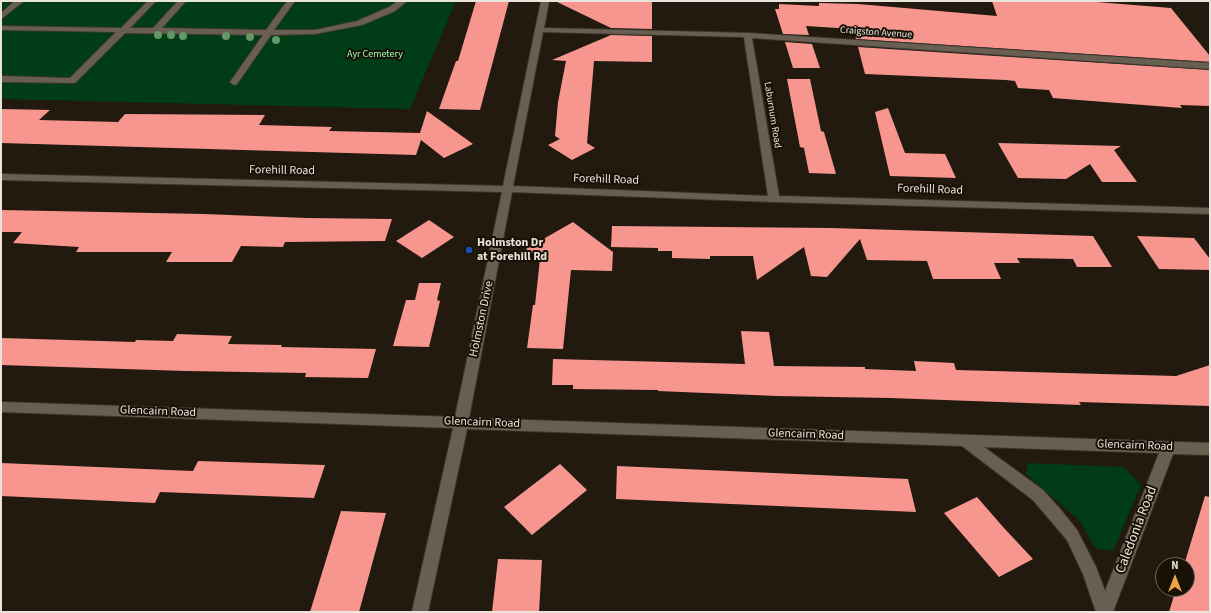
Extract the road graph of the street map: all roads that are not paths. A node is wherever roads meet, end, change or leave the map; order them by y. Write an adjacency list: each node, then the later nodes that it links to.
1 (20, 1): 7 (street)
2 (152, 1): 9 (street)
3 (182, 1): 11 (street)
4 (291, 1): 12 (street)
5 (403, 1): 12 (street)
6 (545, 1): 10 (street, Holmston Drive)
7 (1, 17)
8 (1, 28): 9 (street)
9 (123, 30): 11 (street); 15 (street)
10 (540, 30): 13 (street, Craigston Avenue); 18 (street, Holmston Drive)
11 (155, 31): 12 (street)
12 (269, 33): 16 (street)
13 (748, 36): 14 (street, Craigston Avenue); 19 (street, Laburnum Road)
14 (1210, 66)
15 (1, 79)
16 (234, 82)
17 (1, 177): 18 (street, Forehill Road)
18 (508, 189): 19 (street, Forehill Road); 22 (street, Holmston Drive)
19 (774, 199): 20 (street, Forehill Road)
20 (1210, 211)
21 (1, 407): 22 (street, Glencairn Road)
22 (461, 423): 23 (street, Glencairn Road); 26 (street, Holmston Drive)
23 (964, 440): 24 (street, Glencairn Road); 27 (street, Caledonia Road)
24 (1168, 448): 25 (street, Glencairn Road); 27 (street, Caledonia Road)
25 (1210, 449)
26 (420, 612)
27 (1105, 612)

